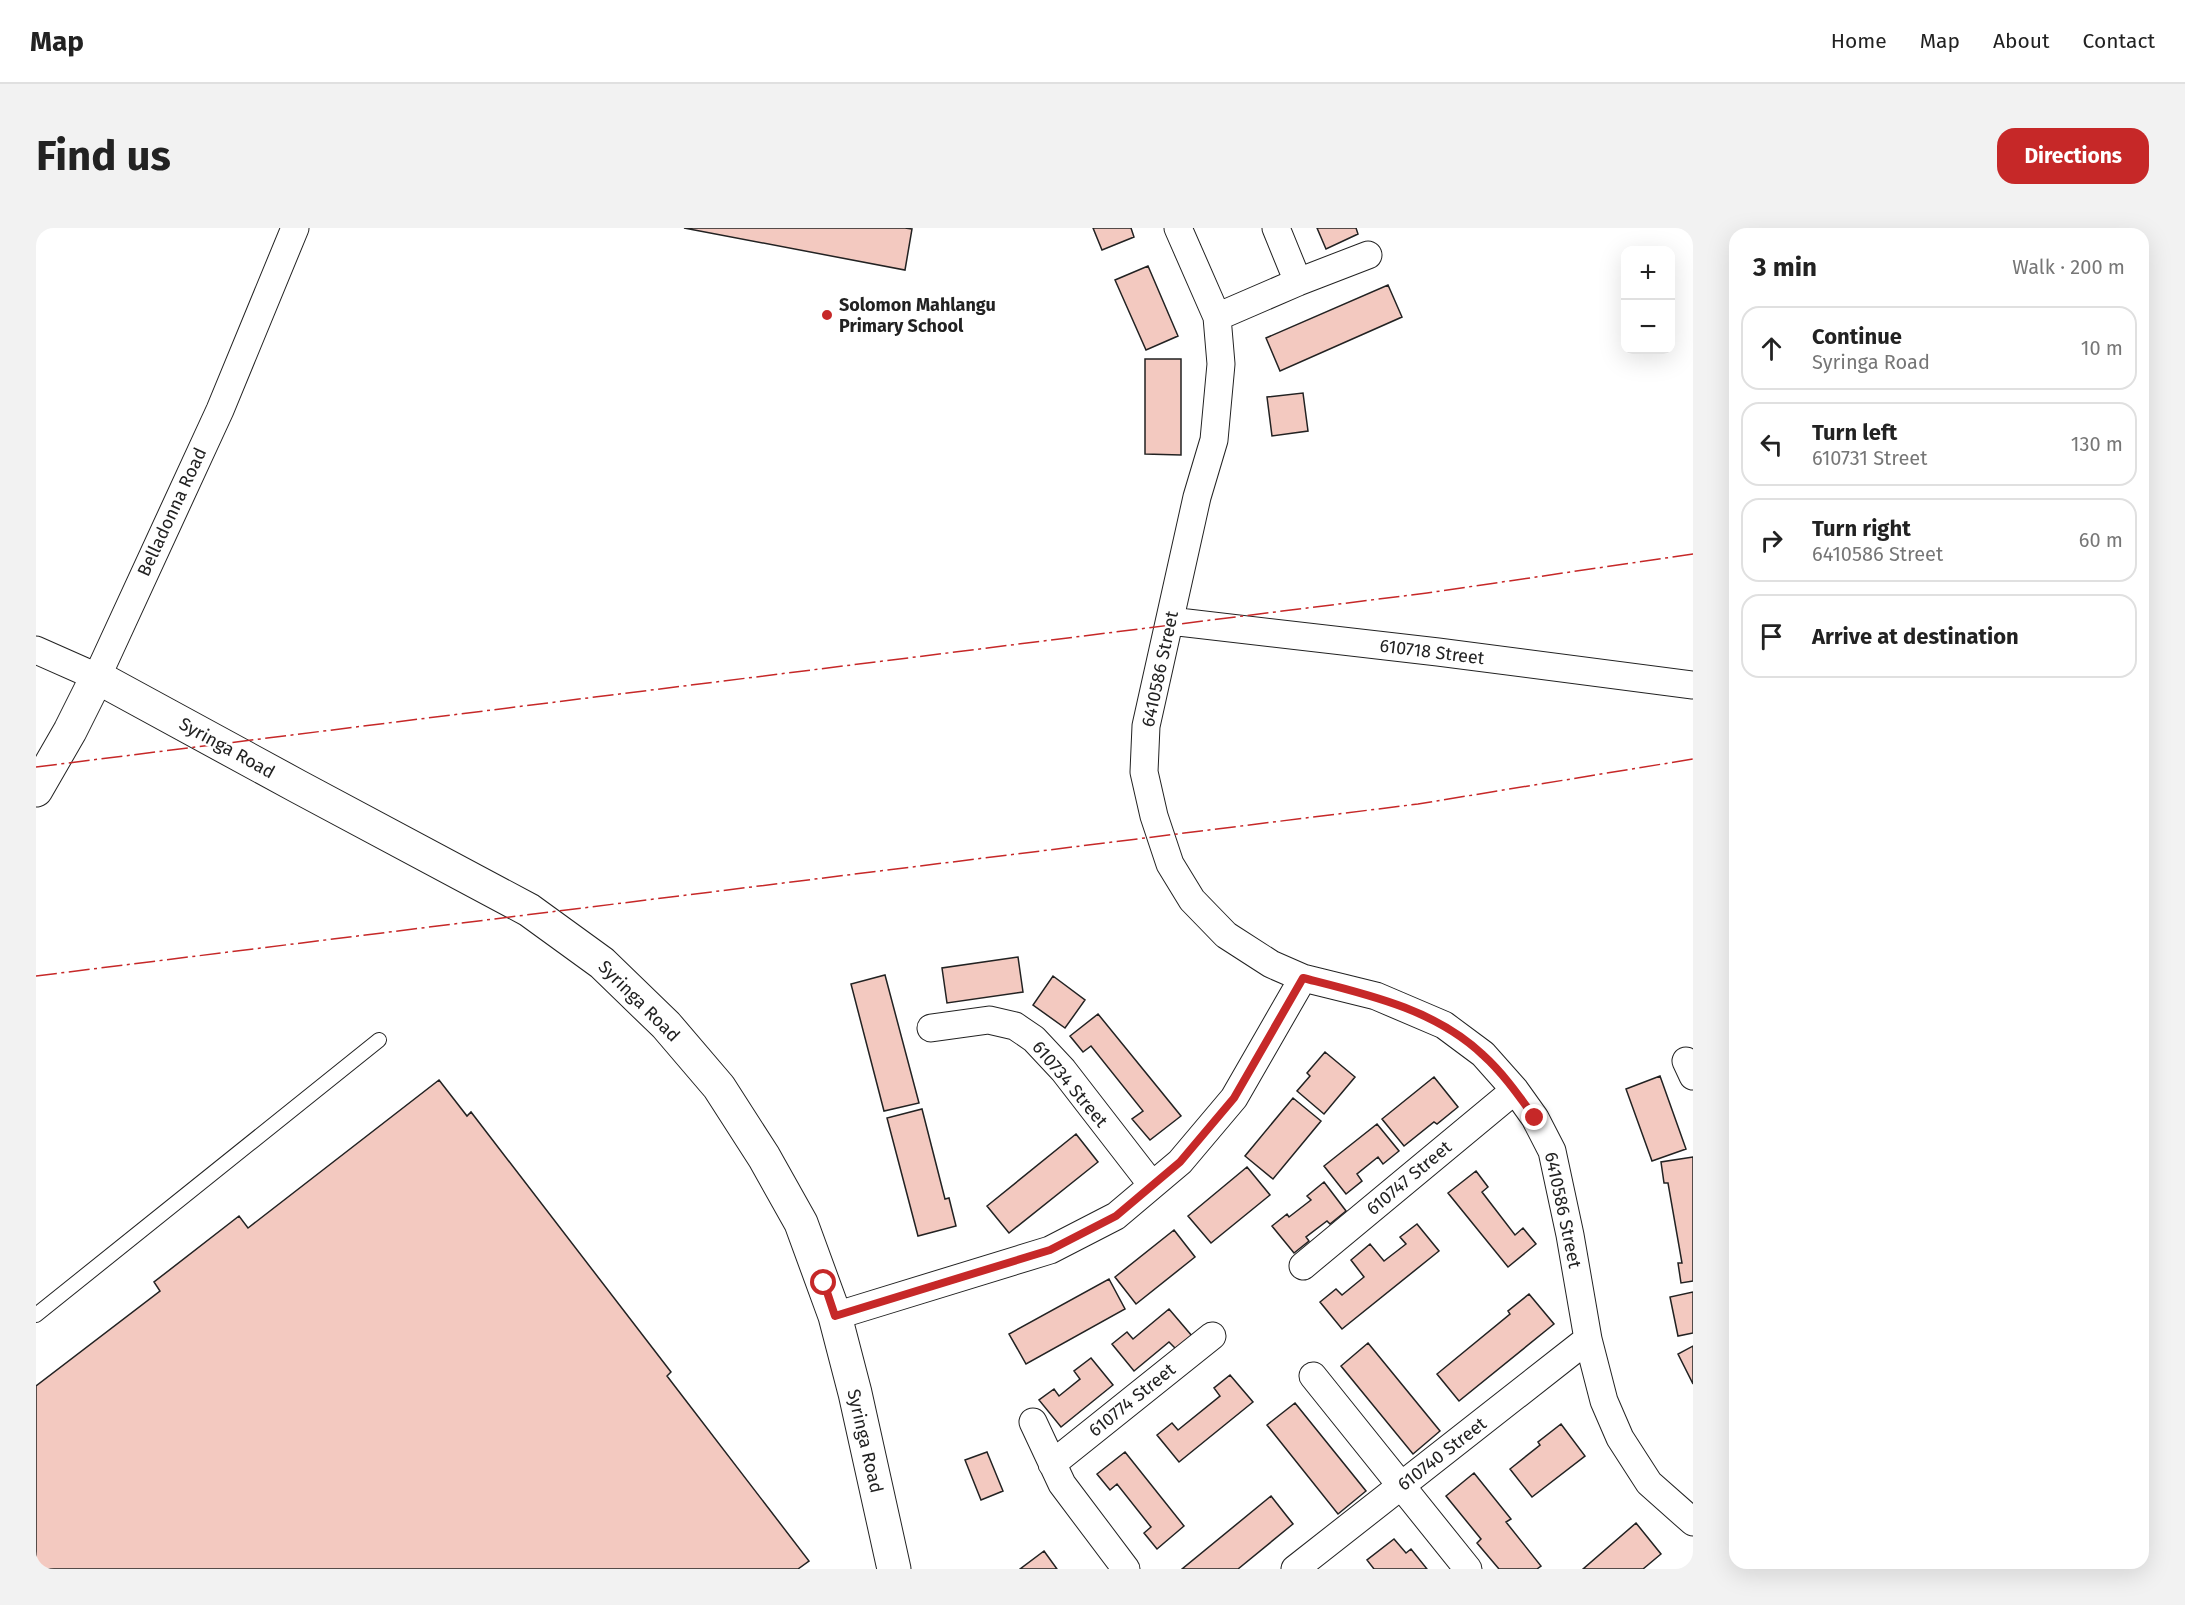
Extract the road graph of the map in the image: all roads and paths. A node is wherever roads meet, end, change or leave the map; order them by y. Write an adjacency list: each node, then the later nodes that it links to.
1 (295, 228): 9 (street, Belladonna Road)
2 (1178, 228): 6 (street, 6410586 Street)
3 (1276, 228): 5 (street)
4 (1368, 255): 5 (street)
5 (1299, 282): 6 (street)
6 (1218, 317): 7 (street, 6410586 Street)
7 (1170, 621): 10 (street, 610718 Street); 12 (street, 6410586 Street)
8 (36, 650): 9 (street)
9 (97, 676): 11 (street, Belladonna Road); 19 (street, Syringa Road)
10 (1693, 685)
11 (36, 790)
12 (1303, 978): 15 (street, 6410586 Street); 16 (street)
13 (931, 1028): 16 (street, 610734 Street)
14 (379, 1040): 18 (lane)
15 (1515, 1090): 17 (street, 610747 Street); 21 (street, 6410586 Street)
16 (1152, 1185): 19 (street)
17 (1303, 1266)
18 (36, 1315)
19 (835, 1316): 27 (street, Syringa Road)
20 (1212, 1336): 24 (street, 610774 Street)
21 (1588, 1339): 25 (street, 610740 Street); 26 (street, 6410586 Street)
22 (1313, 1376): 25 (street)
23 (1033, 1422): 24 (street)
24 (1052, 1464): 28 (street)
25 (1401, 1486): 29 (street, 610740 Street); 30 (street)
26 (1693, 1522)
27 (894, 1569)
28 (1126, 1569)
29 (1295, 1569)
30 (1468, 1569)

